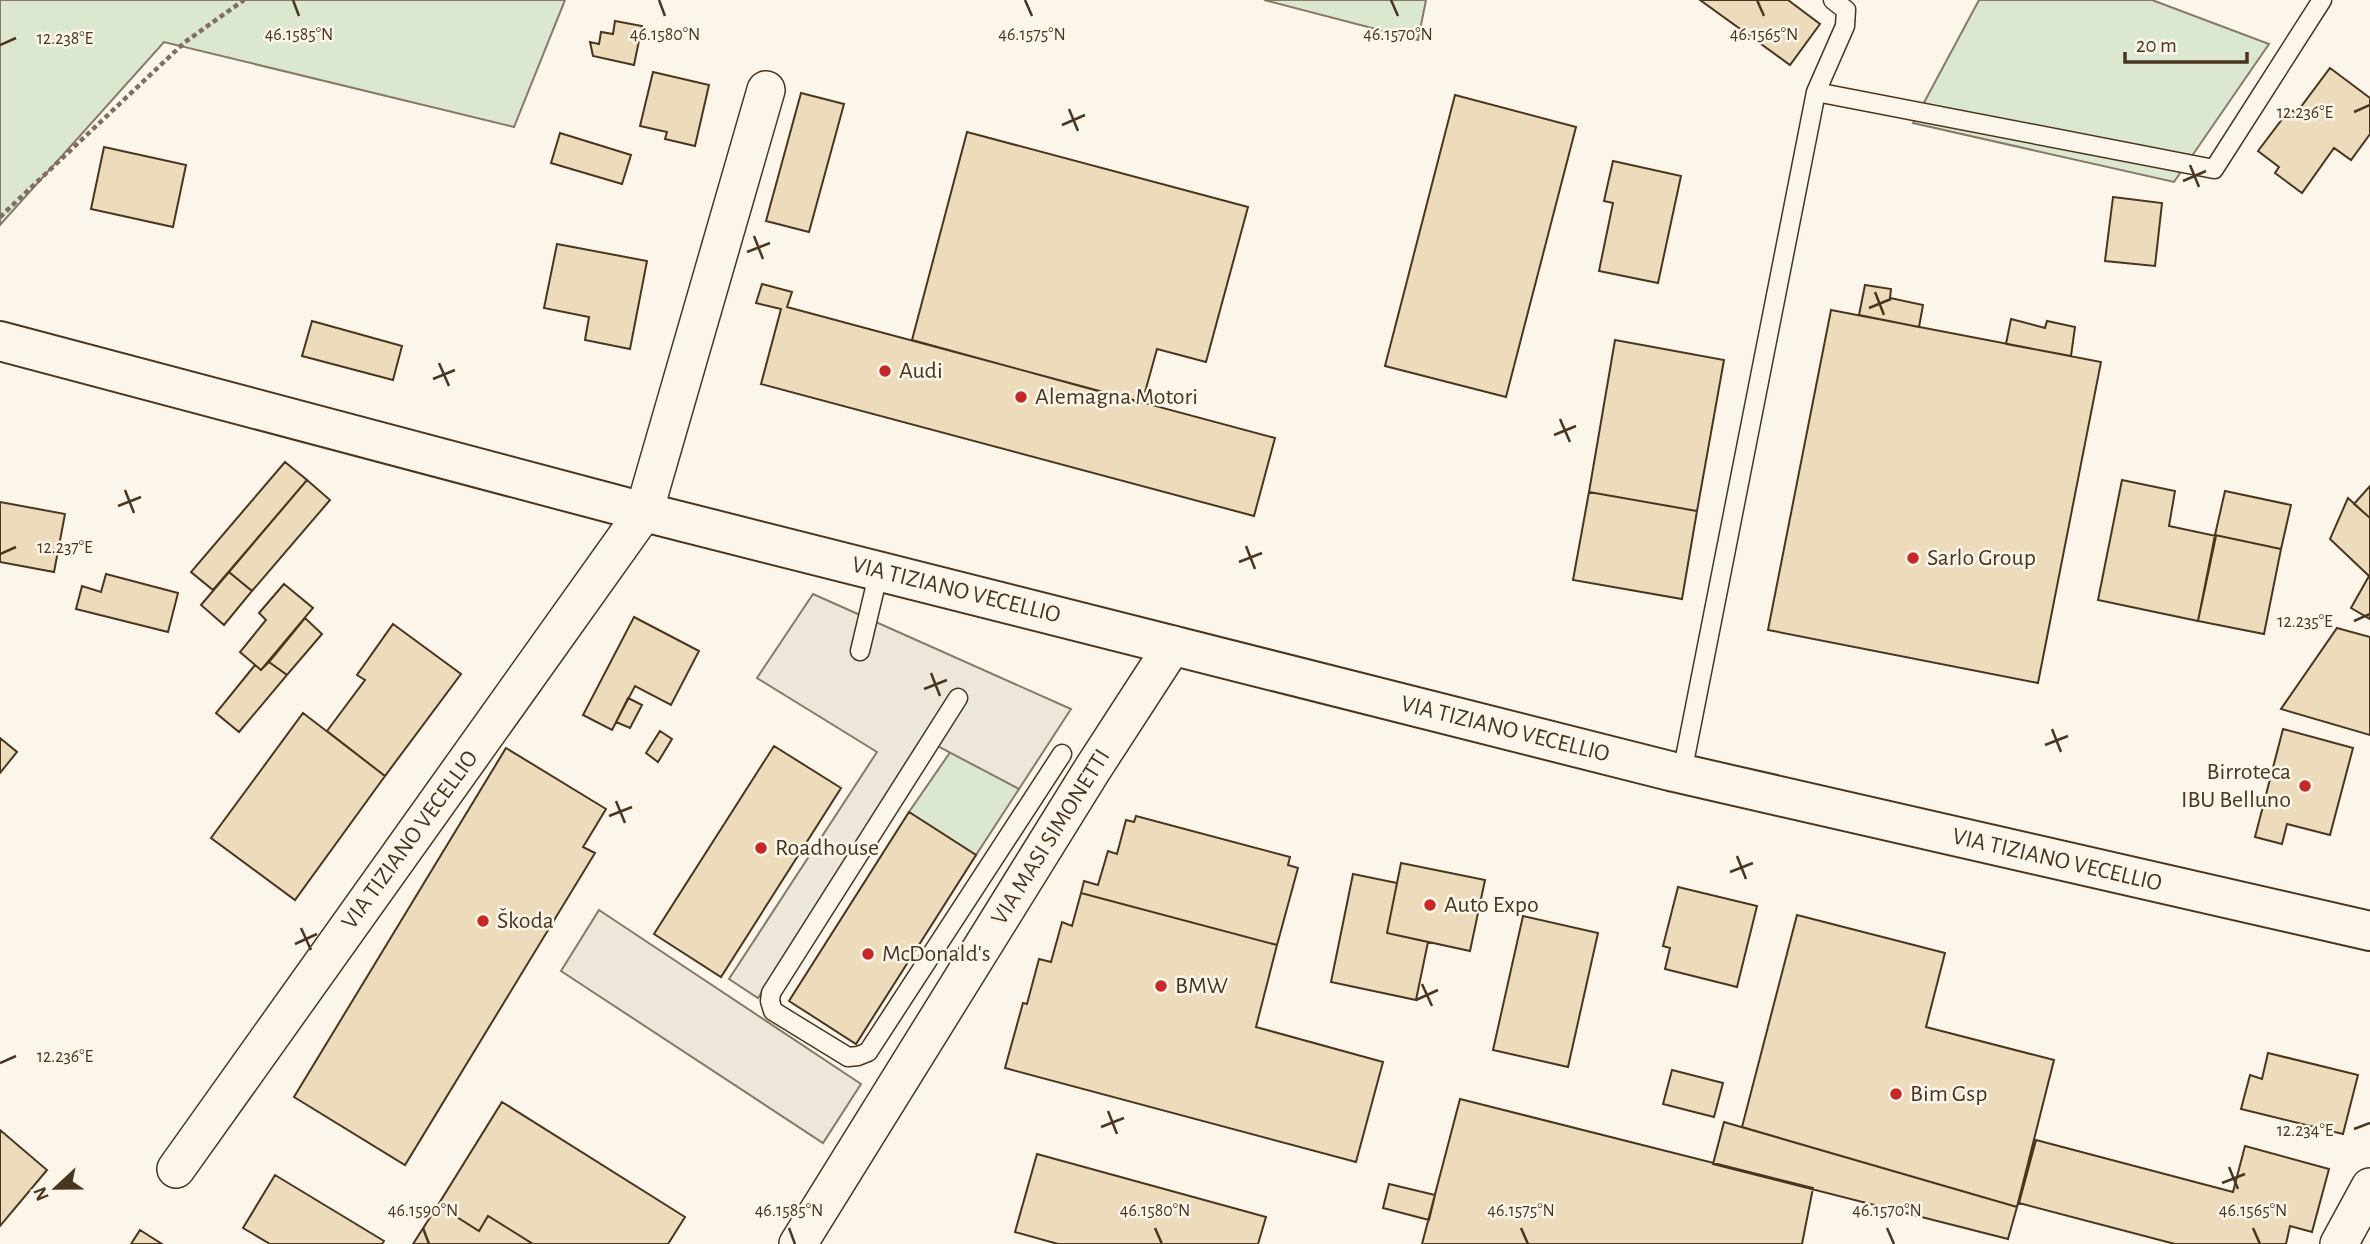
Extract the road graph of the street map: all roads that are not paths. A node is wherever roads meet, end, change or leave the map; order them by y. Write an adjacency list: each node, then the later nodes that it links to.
1 (1833, 0): 4 (lane)
2 (2322, 0): 4 (lane)
3 (766, 90): 6 (street)
4 (1816, 92): 12 (lane)
5 (0, 341): 6 (main road, VIA TIZIANO VECELLIO)
6 (645, 512): 7 (main road, VIA TIZIANO VECELLIO); 14 (street, VIA TIZIANO VECELLIO)
7 (878, 571): 8 (main road, VIA TIZIANO VECELLIO); 9 (lane)
8 (1173, 645): 12 (main road, VIA TIZIANO VECELLIO); 16 (street, VIA MASI SIMONETTI)
9 (860, 651)
10 (958, 698): 11 (lane)
11 (1062, 754)
12 (1682, 773): 13 (main road, VIA TIZIANO VECELLIO)
13 (2370, 931)
14 (176, 1169)
15 (2370, 1187): 17 (street)
16 (798, 1244)
17 (2339, 1244)

